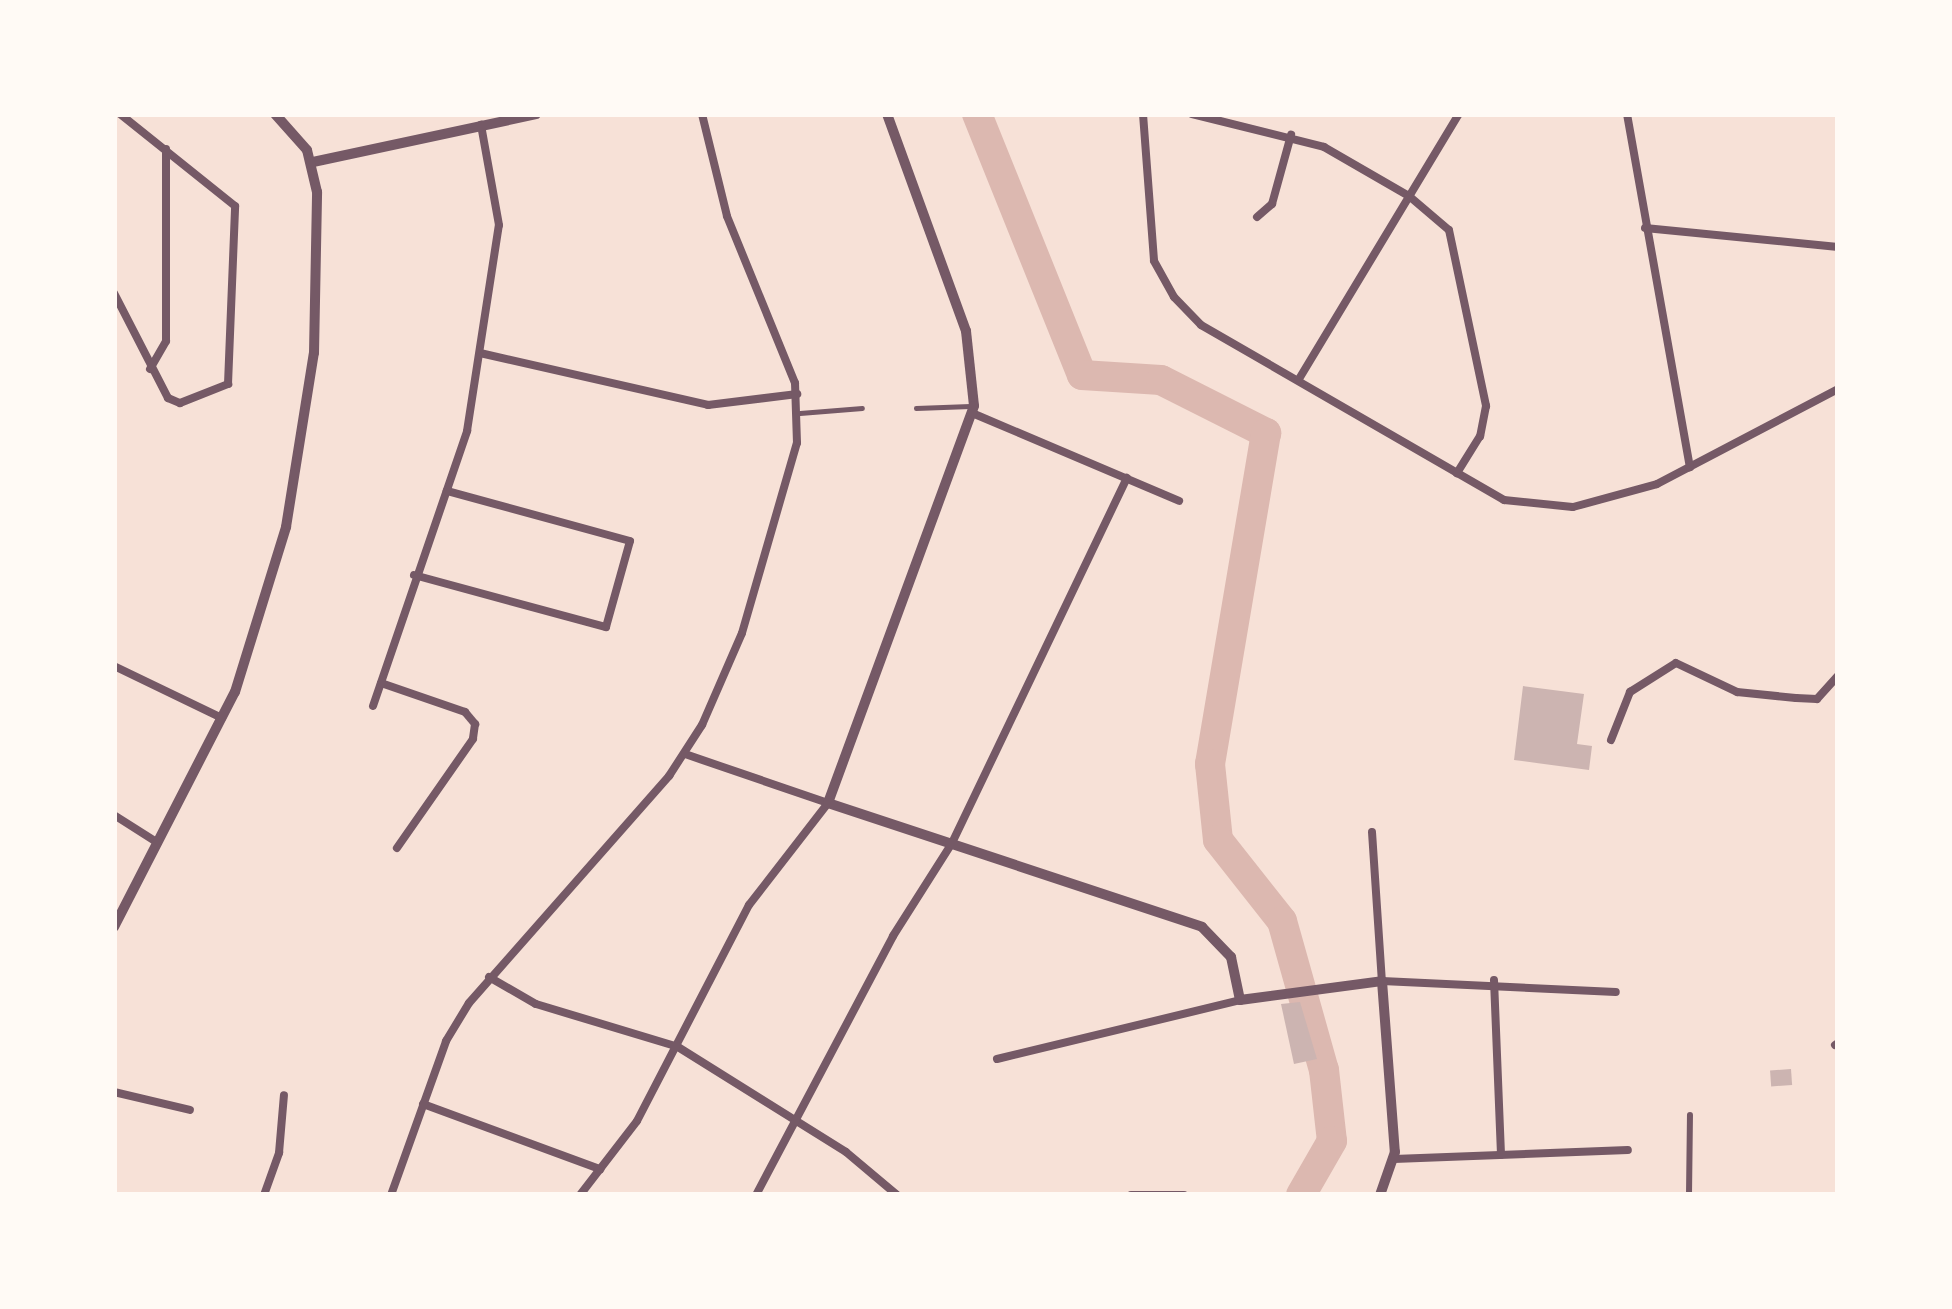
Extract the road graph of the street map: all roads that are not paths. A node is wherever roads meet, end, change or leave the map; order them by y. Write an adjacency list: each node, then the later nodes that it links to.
1 (121, 114): 12 (street)
2 (275, 114): 13 (street)
3 (536, 114): 10 (street)
4 (702, 114): 23 (street)
5 (887, 114): 26 (street)
6 (1143, 114): 21 (street)
7 (1192, 114): 11 (street)
8 (1459, 114): 14 (street)
9 (1627, 114): 16 (street)
10 (481, 125): 13 (street); 19 (street)
11 (1291, 135): 14 (street); 15 (street)
12 (166, 148): 20 (street); 20 (street)
13 (313, 162): 38 (street)
14 (1409, 196): 21 (street); 29 (street)
15 (1257, 217)
16 (1646, 228): 17 (street); 28 (street)
17 (1838, 247)
18 (114, 293): 20 (street)
19 (480, 353): 23 (street); 31 (street)
20 (150, 369)
21 (1299, 379): 29 (street)
22 (1838, 389): 28 (street)
23 (797, 394): 27 (street)
24 (862, 408): 27 (lane)
25 (916, 409): 26 (lane)
26 (973, 410): 30 (street); 41 (street)
27 (800, 412): 40 (street)
28 (1690, 467): 29 (street)
29 (1457, 473)
30 (1126, 478): 32 (street); 45 (street)
31 (447, 491): 33 (street); 33 (street)
32 (1180, 501)
33 (414, 575): 36 (street)
34 (114, 666): 38 (street)
35 (1838, 676): 39 (street)
36 (381, 683): 37 (street); 46 (street)
37 (373, 706)
38 (222, 718): 44 (street)
39 (1611, 740)
40 (685, 754): 41 (street); 48 (street)
41 (828, 803): 45 (street); 53 (street)
42 (114, 815): 44 (street)
43 (1372, 832): 50 (street)
44 (159, 843): 47 (street)
45 (952, 843): 52 (street); 60 (street)
46 (397, 848)
47 (114, 927)
48 (489, 977): 53 (street); 57 (street)
49 (1494, 980): 50 (street); 51 (street); 62 (street)
50 (1382, 981): 52 (street); 63 (street)
51 (1616, 992)
52 (1240, 1000): 54 (street)
53 (678, 1047): 60 (street); 64 (street)
54 (997, 1059)
55 (114, 1092): 58 (street)
56 (284, 1095): 65 (street)
57 (423, 1104): 64 (street); 66 (street)
58 (190, 1110)
59 (1690, 1115): 73 (street)
60 (799, 1124): 68 (street); 69 (street)
61 (1628, 1150): 62 (street)
62 (1501, 1155): 63 (street)
63 (1394, 1159): 72 (street)
64 (601, 1169): 67 (street)
65 (264, 1195)
66 (391, 1195)
67 (580, 1195)
68 (756, 1195)
69 (897, 1195)
70 (1131, 1195): 71 (street)
71 (1184, 1195)
72 (1380, 1195)
73 (1689, 1195)

